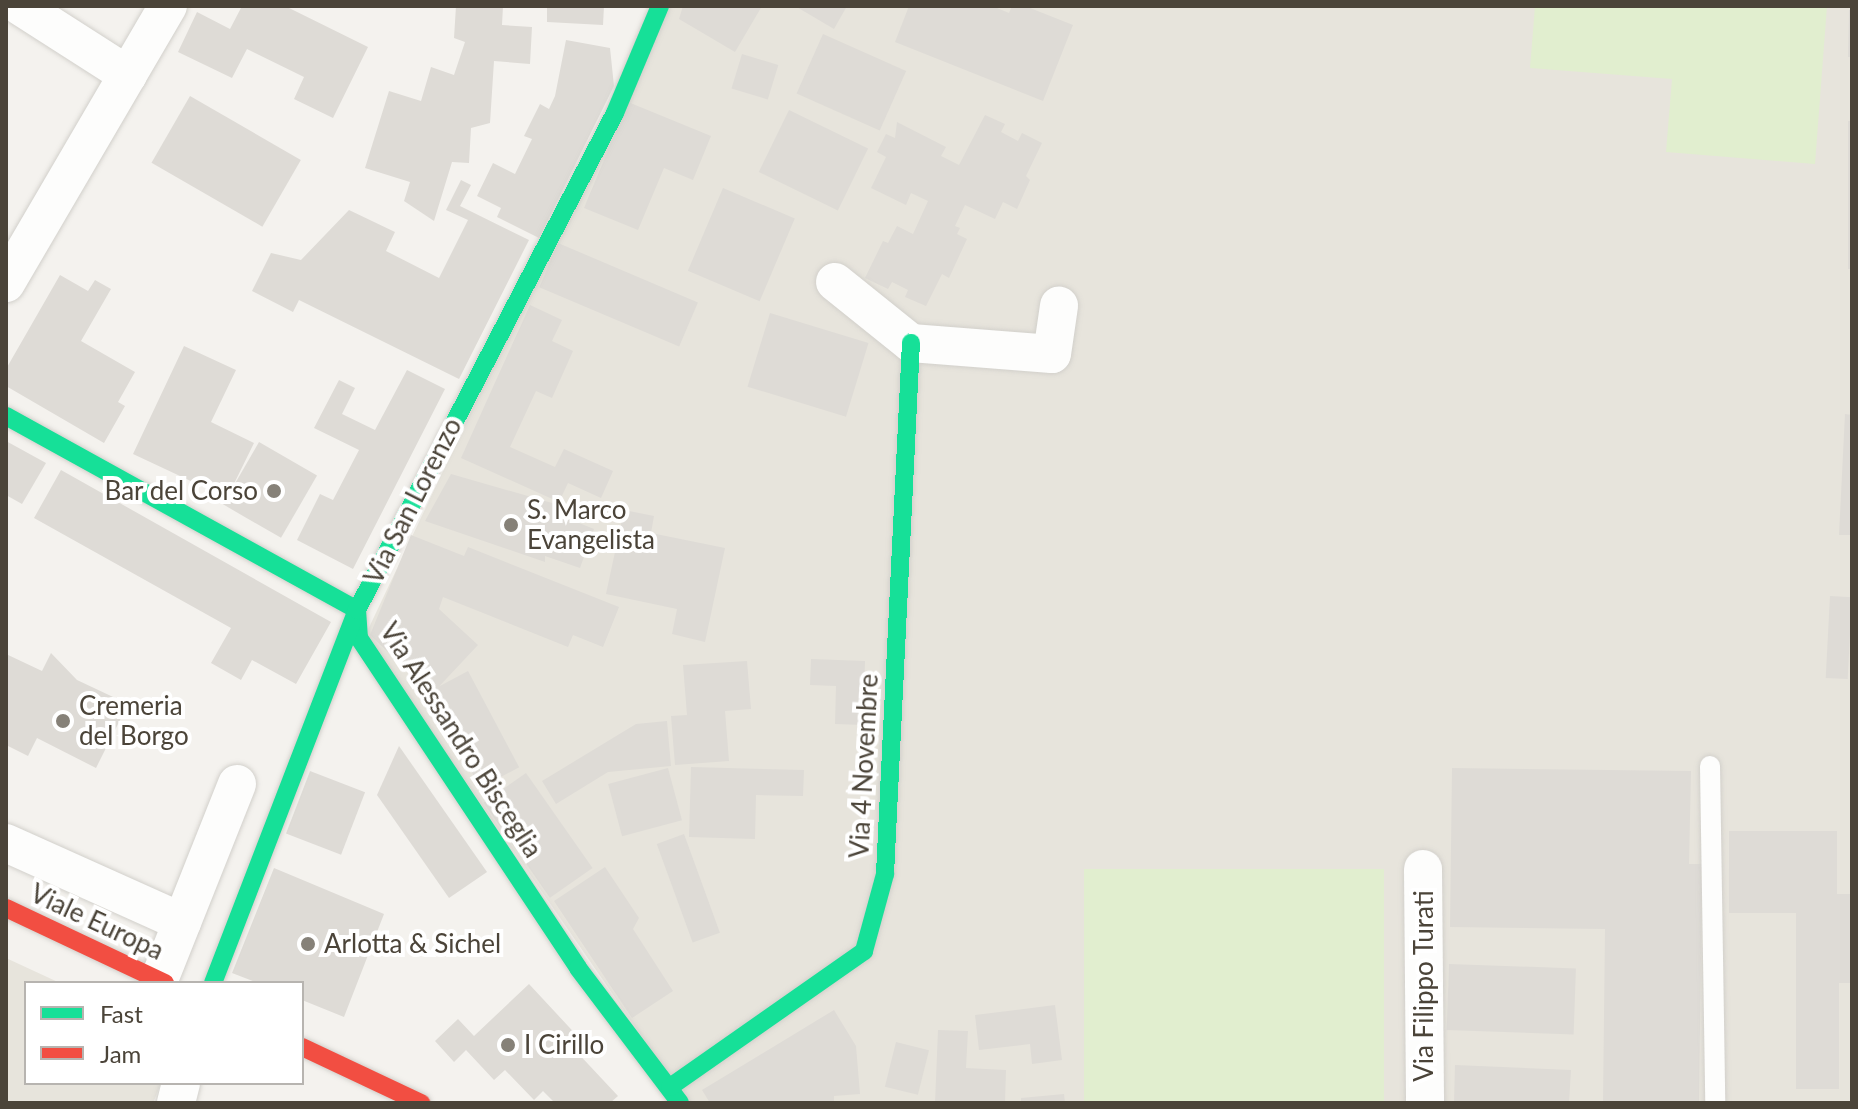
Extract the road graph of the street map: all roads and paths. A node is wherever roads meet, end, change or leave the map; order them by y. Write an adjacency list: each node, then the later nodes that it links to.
1 (20, 6): 4 (street)
2 (168, 6): 4 (street)
3 (648, 15): 10 (street, Via San Lorenzo)
4 (128, 75): 6 (street)
5 (835, 282): 8 (street)
6 (6, 283)
7 (1059, 306): 8 (street)
8 (911, 343): 21 (street, Via 4 Novembre)
9 (6, 416): 10 (street, Via Alessandro Bisceglia)
10 (357, 610): 19 (street, Via San Lorenzo); 21 (street, Via Alessandro Bisceglia)
11 (1710, 766): 24 (lane)
12 (237, 784): 16 (street)
13 (6, 843): 16 (street)
14 (1423, 869): 23 (street, Via Filippo Turati)
15 (6, 908): 17 (street, Viale Europa)
16 (182, 922): 18 (street)
17 (160, 981)
18 (162, 981)
19 (214, 981)
20 (304, 1048): 22 (street)
21 (675, 1095)
22 (421, 1103)
23 (1425, 1103)
24 (1715, 1103)

